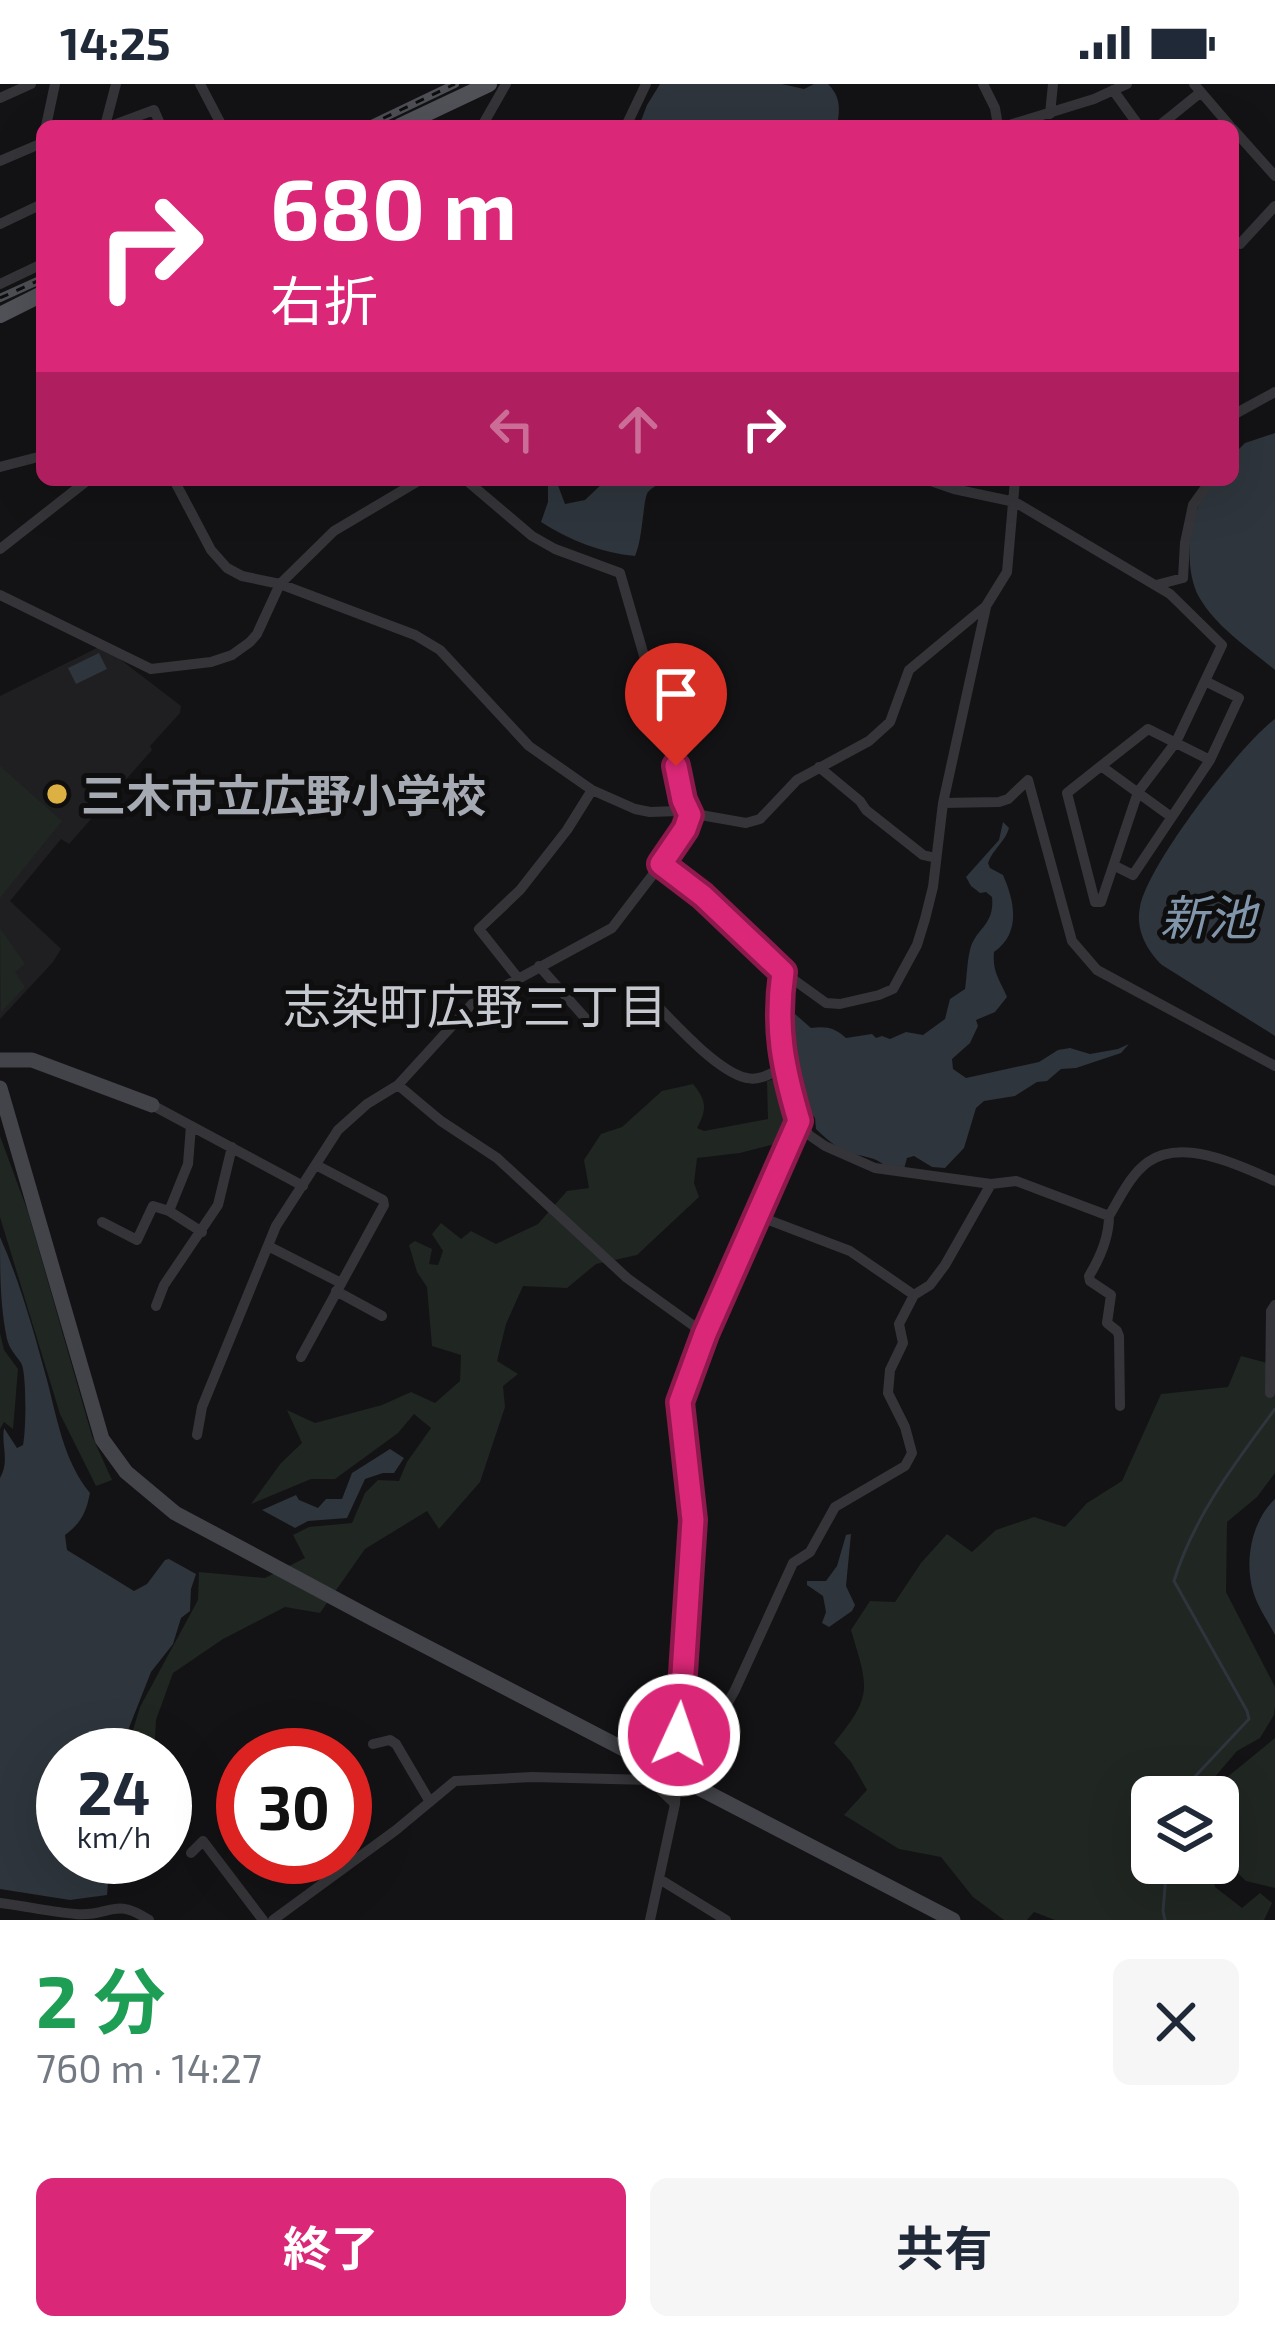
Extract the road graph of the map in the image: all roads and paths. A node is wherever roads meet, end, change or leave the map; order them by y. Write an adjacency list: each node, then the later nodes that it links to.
1 (55, 84): 15 (street)
2 (116, 84): 16 (street)
3 (200, 84): 19 (street)
4 (489, 84): 20 (main road)
5 (506, 84): 21 (street)
6 (646, 84): 22 (street)
7 (983, 84): 23 (street)
8 (1053, 84): 14 (street)
9 (1127, 84): 12 (street)
10 (26, 85): 13 (street)
11 (1198, 88): 26 (street); 27 (street)
12 (1113, 90): 14 (street); 25 (street)
13 (0, 98)
14 (1050, 114): 24 (street)
15 (47, 120)
16 (109, 120)
17 (125, 120): 18 (street)
18 (158, 120)
19 (219, 120)
20 (413, 120)
21 (485, 120)
22 (629, 120)
23 (1004, 120)
24 (1029, 120)
25 (1135, 120)
26 (1165, 120)
27 (1225, 120)
28 (1239, 136): 31 (street)
29 (36, 146): 30 (street)
30 (0, 161)
31 (1275, 176)
32 (1275, 206): 35 (street)
33 (36, 207): 34 (street)
34 (0, 224)
35 (1239, 244)
36 (36, 267): 37 (street)
37 (0, 284)
38 (36, 297): 39 (main road)
39 (0, 315)
40 (1275, 392): 41 (street)
41 (1239, 412)
42 (36, 458): 43 (street)
43 (0, 467)
44 (80, 486): 52 (street)
45 (177, 486): 53 (street)
46 (410, 486): 53 (street)
47 (472, 486): 65 (street)
48 (945, 486): 51 (street)
49 (1015, 486): 51 (street)
50 (1206, 486): 54 (street)
51 (1015, 502): 54 (street); 56 (street)
52 (0, 549)
53 (280, 584): 55 (street); 62 (street)
54 (1156, 585): 57 (street)
55 (0, 595)
56 (986, 606): 61 (street); 64 (street)
57 (1205, 681): 58 (street); 59 (street)
58 (1176, 742): 59 (street); 60 (street); 63 (street)
59 (1210, 760): 66 (street)
60 (1101, 766): 63 (street); 69 (street)
61 (819, 767): 65 (street); 67 (street)
62 (592, 790): 65 (street); 72 (street)
63 (1138, 792): 66 (street); 69 (street)
64 (943, 803): 67 (street); 76 (street)
65 (690, 815): 68 (street)
66 (1170, 816): 69 (street)
67 (936, 858): 71 (street)
68 (661, 864): 70 (street); 71 (street)
69 (1114, 866)
70 (539, 967): 72 (street); 74 (street)
71 (783, 972): 77 (street)
72 (518, 978): 78 (street)
73 (644, 992): 77 (street)
74 (587, 1020)
75 (0, 1060): 80 (street)
76 (1275, 1066)
77 (783, 1068): 81 (street)
78 (398, 1085): 84 (street); 99 (street)
79 (0, 1088): 106 (street)
80 (152, 1105): 82 (street)
81 (799, 1121): 86 (street); 89 (street)
82 (191, 1126): 83 (street); 88 (street)
83 (232, 1148): 87 (street); 92 (street)
84 (316, 1165): 87 (street); 94 (street)
85 (1275, 1181): 90 (street)
86 (991, 1184): 90 (street); 95 (street)
87 (303, 1186): 93 (street)
88 (170, 1211): 91 (street); 92 (street)
89 (758, 1216): 95 (street); 99 (street)
90 (1108, 1216): 102 (street)
91 (102, 1222)
92 (202, 1232): 97 (street)
93 (268, 1246): 94 (street); 103 (street)
94 (338, 1287): 98 (street); 100 (street)
95 (914, 1295): 104 (street)
96 (1275, 1305): 101 (street)
97 (156, 1306)
98 (382, 1316)
99 (705, 1334): 104 (street)
100 (301, 1357)
101 (1270, 1393)
102 (1120, 1406)
103 (197, 1435)
104 (679, 1735): 106 (street)
105 (373, 1744): 107 (street)
106 (676, 1776): 108 (street); 117 (street)
107 (436, 1797): 108 (street); 114 (street)
108 (675, 1804): 110 (street)
109 (192, 1852): 113 (street)
110 (661, 1880): 115 (street); 116 (street)
111 (0, 1903): 112 (street)
112 (149, 1920)
113 (263, 1920)
114 (273, 1920)
115 (650, 1920)
116 (727, 1920)
117 (953, 1920)

